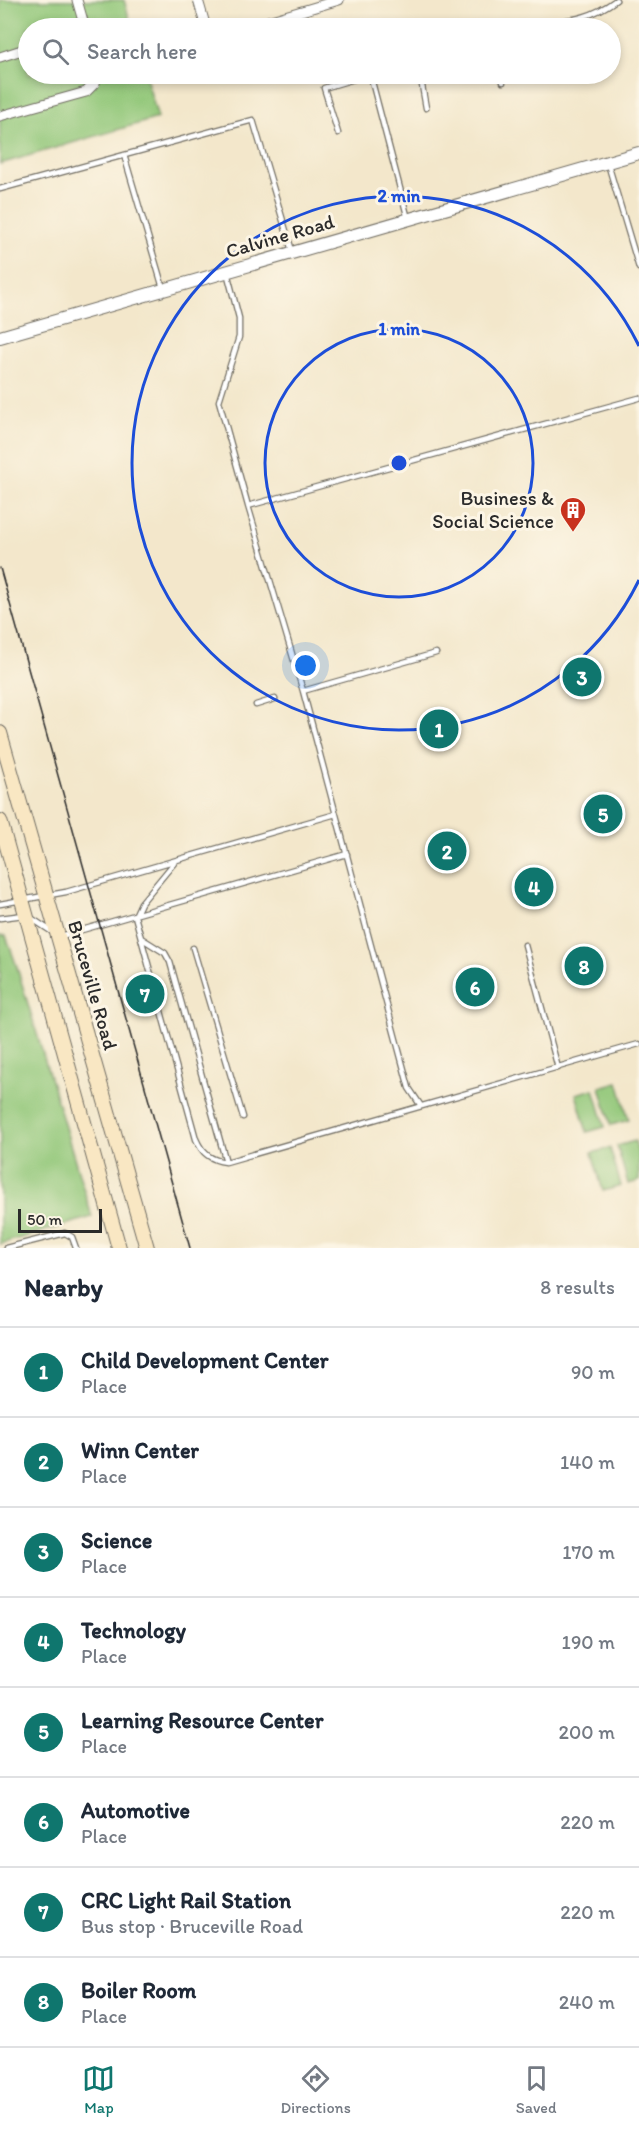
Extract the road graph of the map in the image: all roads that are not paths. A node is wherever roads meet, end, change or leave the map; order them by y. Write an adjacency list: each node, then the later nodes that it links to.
1 (77, 0): 5 (street)
2 (198, 0): 6 (street)
3 (339, 0): 7 (street)
4 (616, 0): 8 (lane)
5 (82, 18)
6 (203, 18)
7 (278, 18)
8 (582, 18)
9 (18, 51): 10 (street)
10 (0, 57)
11 (94, 84): 16 (street)
12 (337, 84): 17 (lane)
13 (374, 84): 22 (lane)
14 (422, 84): 15 (lane)
15 (426, 108)
16 (0, 116)
17 (338, 133)
18 (639, 153): 20 (street, Calvine Road)
19 (124, 155): 21 (lane); 23 (lane); 26 (lane)
20 (607, 162): 22 (street, Calvine Road); 24 (lane)
21 (0, 189)
22 (408, 220): 23 (street, Calvine Road)
23 (292, 253): 25 (street, Calvine Road)
24 (639, 268)
25 (227, 272): 26 (street, Calvine Road); 29 (lane)
26 (163, 290): 27 (street, Calvine Road)
27 (0, 337)
28 (639, 398): 29 (lane)
29 (248, 506): 31 (lane)
30 (436, 653): 31 (lane)
31 (303, 691): 35 (lane)
32 (275, 699): 33 (lane)
33 (255, 705)
34 (0, 733): 39 (main road, Bruceville Road)
35 (336, 814): 37 (lane); 38 (lane)
36 (0, 821): 40 (main road)
37 (347, 854): 43 (lane); 51 (lane)
38 (174, 863): 39 (lane); 43 (lane)
39 (47, 896): 40 (lane); 45 (main road, Bruceville Road)
40 (22, 900): 41 (lane); 42 (main road)
41 (0, 904)
42 (27, 915): 44 (lane); 45 (lane); 56 (main road)
43 (135, 916): 45 (lane); 46 (lane)
44 (0, 918)
45 (59, 937): 57 (main road, Bruceville Road)
46 (141, 938): 53 (lane); 53 (lane)
47 (525, 945): 50 (lane)
48 (193, 948): 52 (lane)
49 (639, 1044): 50 (lane)
50 (558, 1068): 51 (lane)
51 (421, 1106): 53 (lane)
52 (243, 1117)
53 (226, 1162)
54 (6, 1248): 55 (lane)
55 (76, 1248)
56 (119, 1248)
57 (147, 1248)

